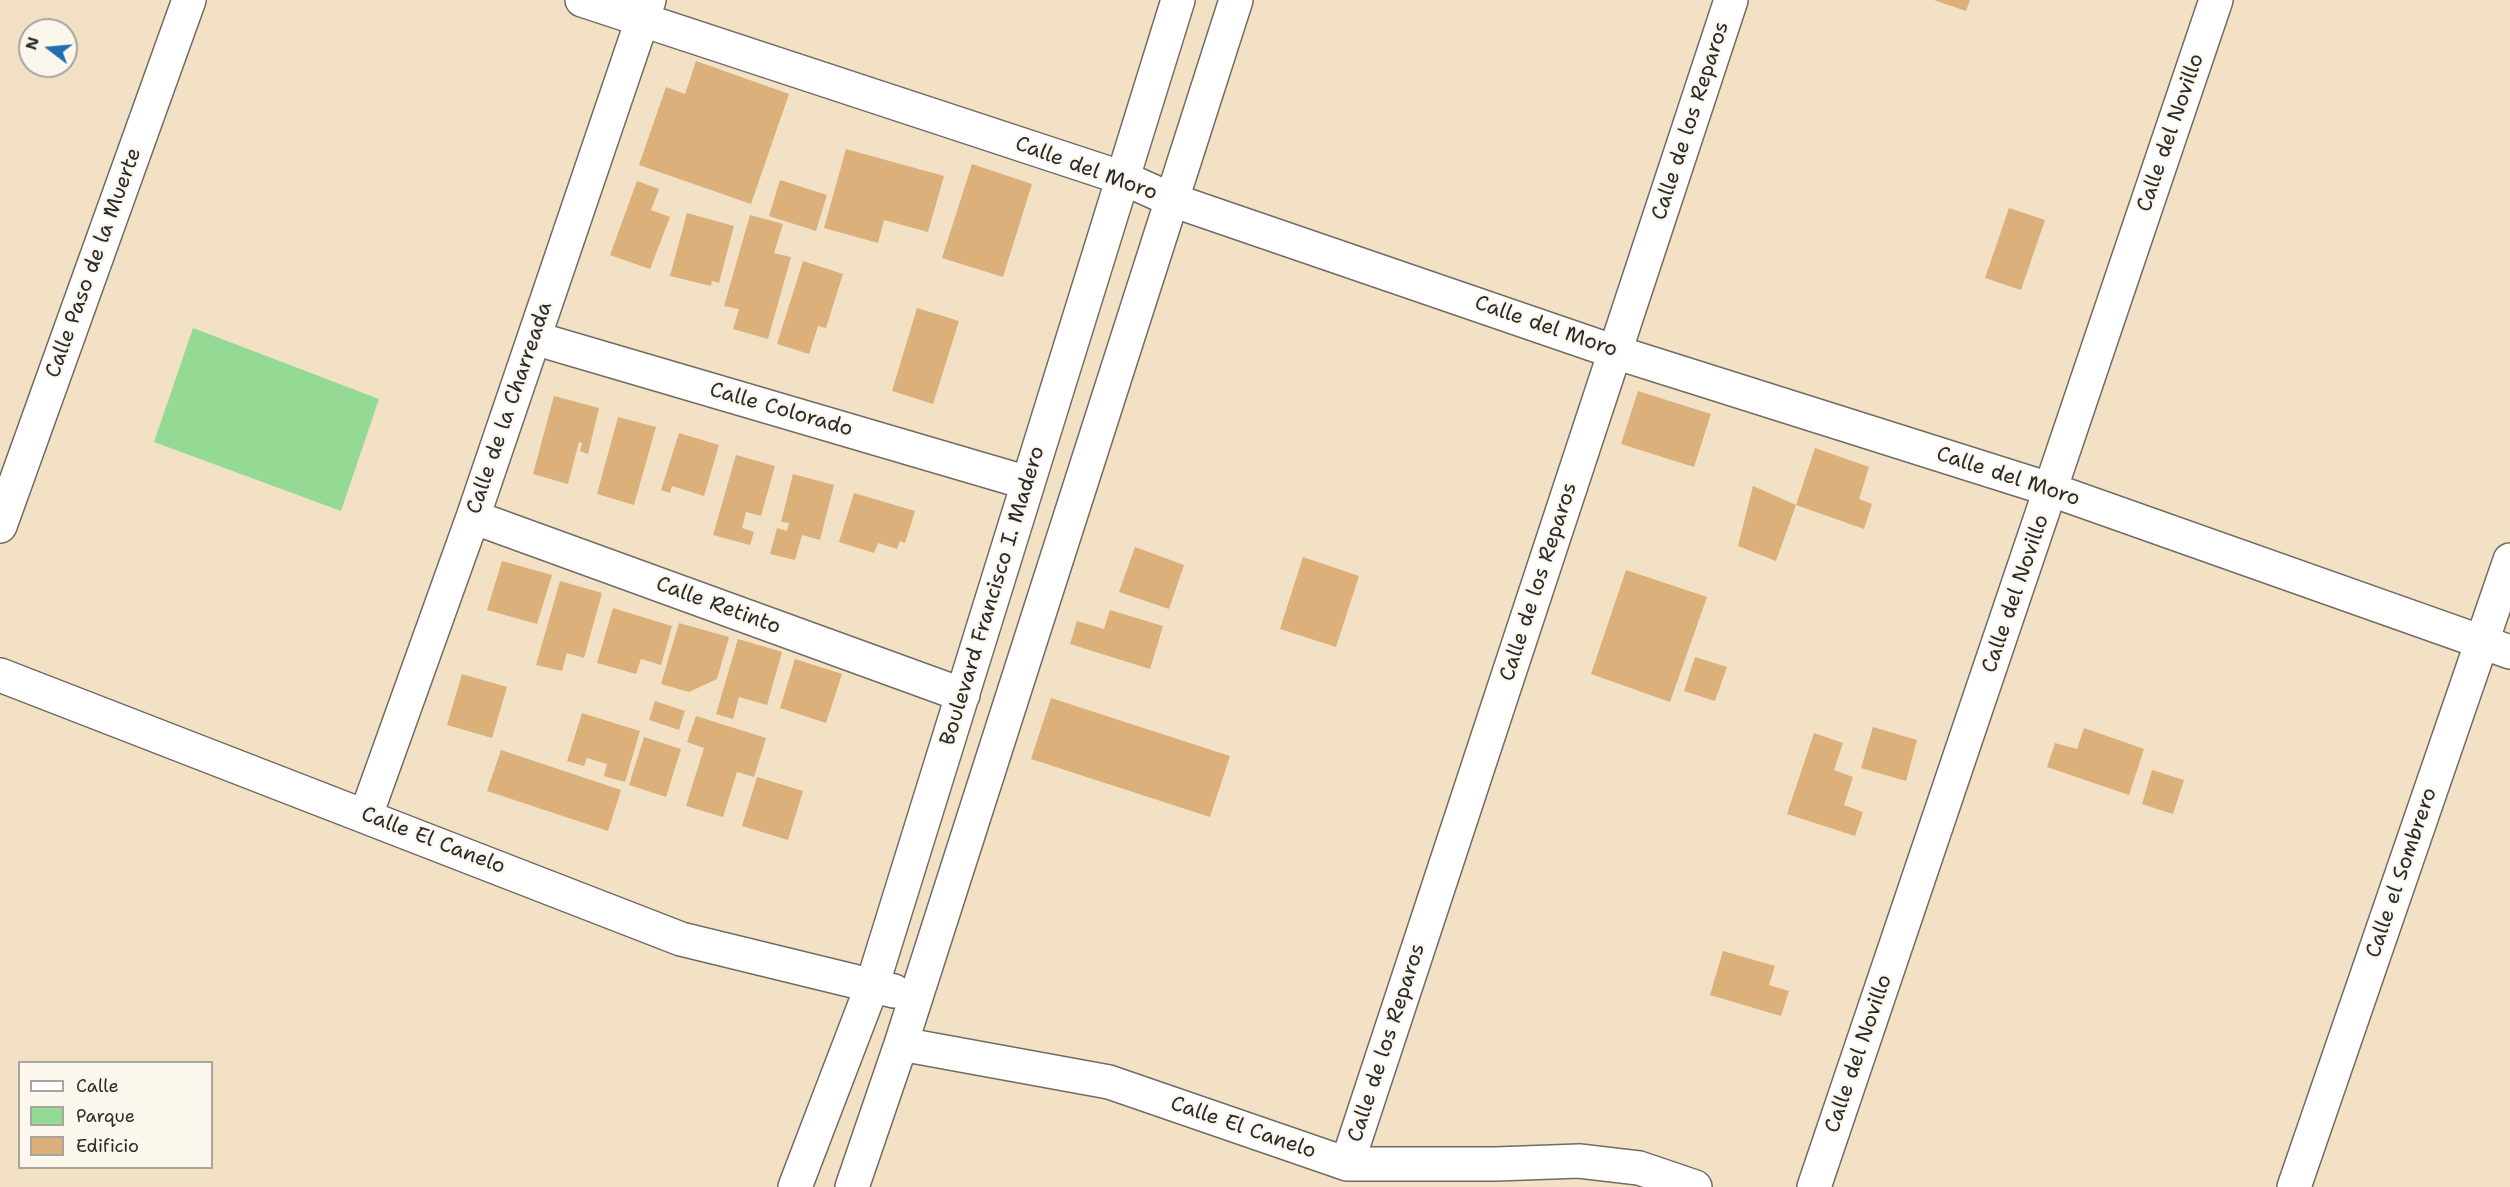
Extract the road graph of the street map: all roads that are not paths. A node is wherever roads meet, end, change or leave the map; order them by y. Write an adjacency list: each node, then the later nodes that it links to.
1 (189, 0): 15 (street, Calle Paso de la Muerte)
2 (582, 0): 7 (street, Calle del Moro)
3 (1178, 0): 8 (street, Boulevard Francisco I. Madero)
4 (1236, 0): 9 (street)
5 (1731, 0): 11 (street, Calle de los Reparos)
6 (2216, 0): 13 (street, Calle del Novillo)
7 (646, 10): 8 (street, Calle del Moro); 10 (street, Calle de la Charreada)
8 (1123, 178): 9 (street, Calle del Moro); 12 (street, Boulevard Francisco I. Madero)
9 (1172, 200): 11 (street, Calle del Moro); 22 (street)
10 (534, 338): 12 (street, Calle Colorado); 14 (street, Calle de la Charreada)
11 (1615, 351): 13 (street, Calle del Moro); 24 (street, Calle de los Reparos)
12 (1028, 483): 19 (street, Boulevard Francisco I. Madero)
13 (2052, 490): 17 (street, Calle del Moro); 28 (street, Calle del Novillo)
14 (473, 517): 19 (street, Calle Retinto); 20 (street, Calle de la Charreada)
15 (0, 526)
16 (2510, 560): 17 (street, Calle el Sombrero)
17 (2495, 648): 29 (street, Calle el Sombrero)
18 (0, 675): 20 (street, Calle El Canelo)
19 (963, 695): 21 (street, Boulevard Francisco I. Madero)
20 (366, 815): 21 (street, Calle El Canelo)
21 (872, 986): 22 (street, Calle El Canelo); 25 (street, Boulevard Francisco I. Madero)
22 (916, 995): 23 (street)
23 (901, 1044): 24 (street, Calle El Canelo); 26 (street)
24 (1347, 1164): 27 (street, Calle El Canelo)
25 (795, 1187)
26 (852, 1187)
27 (1695, 1187)
28 (1814, 1187)
29 (2295, 1187)

